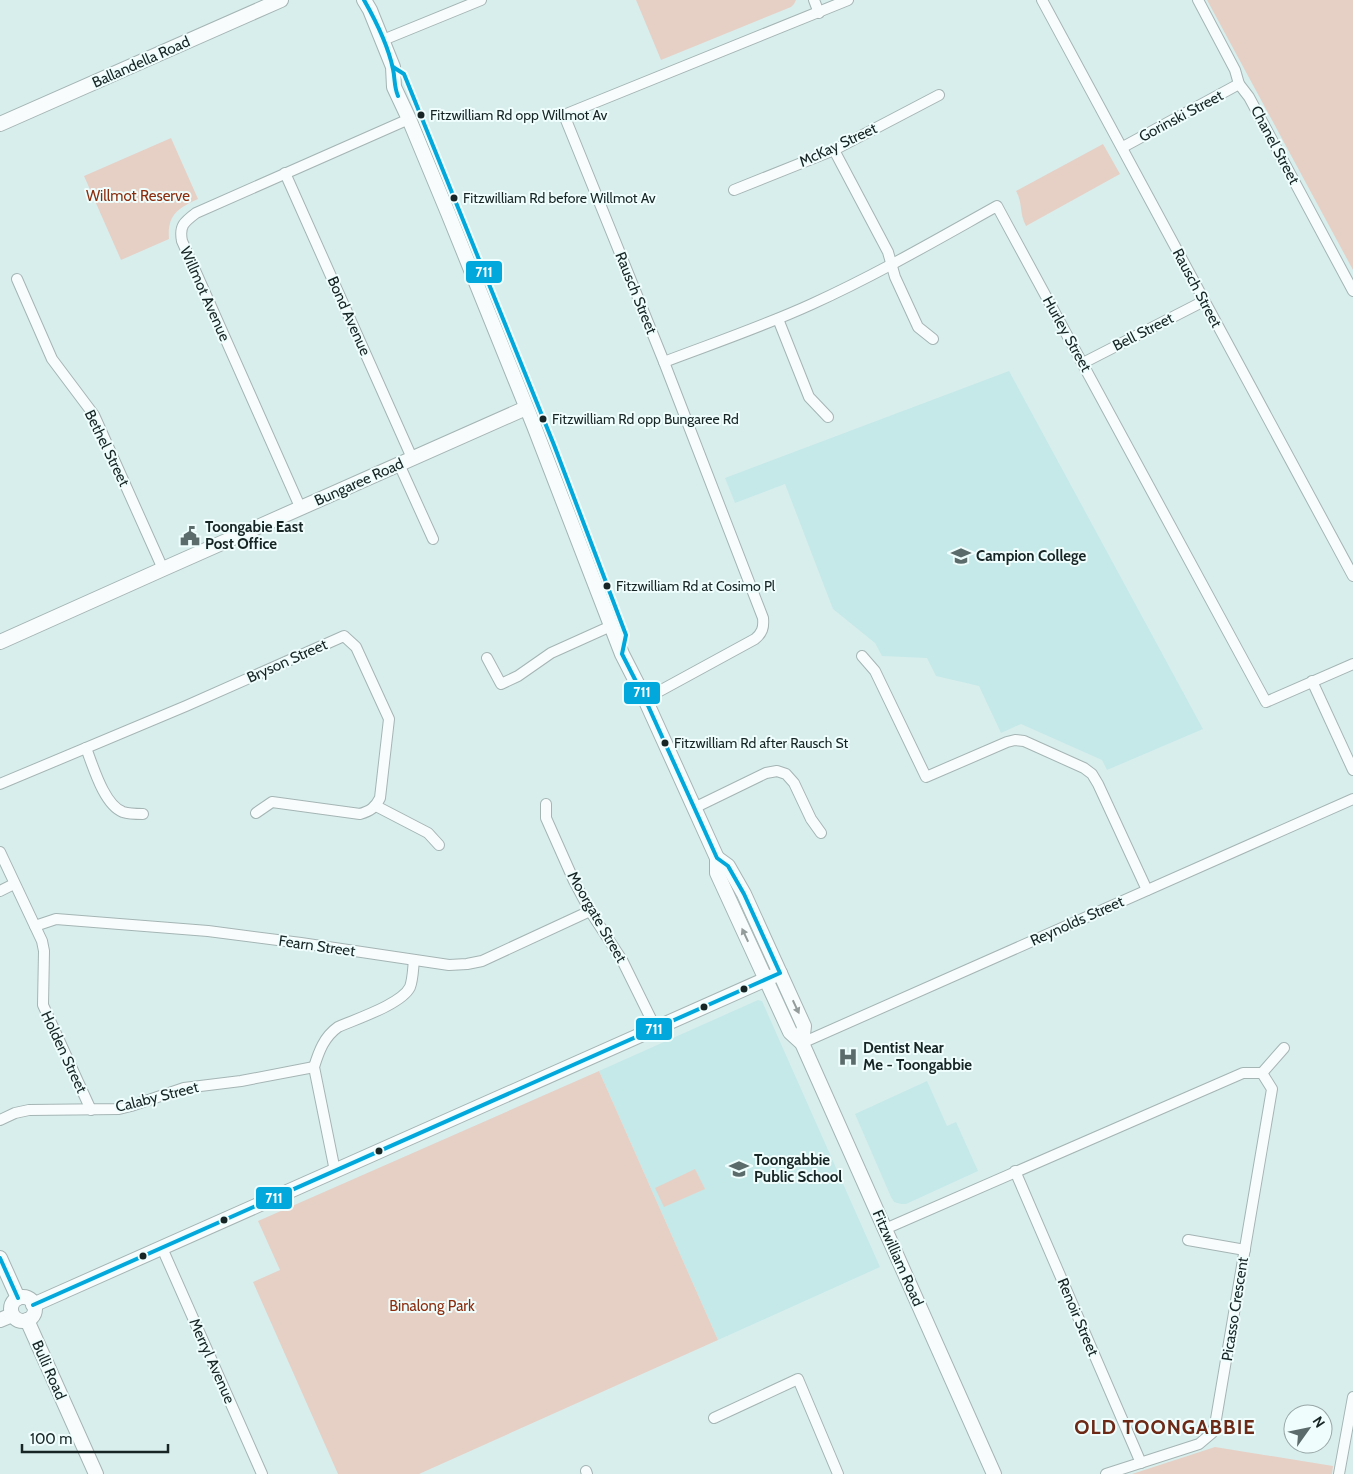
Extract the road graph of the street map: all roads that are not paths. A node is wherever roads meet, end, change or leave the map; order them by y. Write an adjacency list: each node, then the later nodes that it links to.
1 (281, 0): 13 (street, Ballandella Road)
2 (364, 0): 9 (street, Fitzwilliam Road)
3 (481, 0): 9 (street)
4 (814, 0): 8 (street)
5 (848, 0): 8 (street, Rausch Street)
6 (1042, 0): 14 (street, Rausch Street)
7 (1198, 0): 10 (street, Chanel Street)
8 (819, 13): 24 (street, Rausch Street)
9 (382, 40): 12 (street, Fitzwilliam Road)
10 (1239, 84): 14 (street, Gorinski Street); 20 (street, Chanel Street)
11 (939, 95): 15 (street, McKay Street)
12 (409, 119): 16 (street, Willmot Avenue); 26 (street, Fitzwilliam Road)
13 (0, 124)
14 (1123, 147): 21 (street, Rausch Street)
15 (834, 150): 17 (street, McKay Street); 18 (street)
16 (285, 173): 28 (street, Bond Avenue); 30 (street, Willmot Avenue)
17 (734, 190)
18 (892, 264): 22 (street, Hurley Street); 23 (street); 25 (street, Hurley Street)
19 (17, 279): 32 (street, Bethel Street)
20 (1353, 291)
21 (1204, 301): 25 (street, Bell Street); 33 (street, Rausch Street)
22 (778, 319): 24 (street, Hurley Street); 27 (street)
23 (932, 339)
24 (664, 362): 40 (street, Rausch Street)
25 (1083, 363): 39 (street, Hurley Street)
26 (526, 408): 28 (street, Bungaree Road); 34 (street, Fitzwilliam Road)
27 (828, 416)
28 (412, 458): 29 (street, Bungaree Road)
29 (399, 464): 30 (street, Bungaree Road); 31 (street)
30 (301, 509): 32 (street, Bungaree Road)
31 (433, 539)
32 (163, 569): 35 (street, Bungaree Road)
33 (1353, 576)
34 (611, 626): 37 (street); 40 (street, Fitzwilliam Road)
35 (0, 642)
36 (862, 656): 55 (street)
37 (487, 658)
38 (1353, 664): 39 (street, Hurley Street)
39 (1312, 681): 42 (street)
40 (645, 699): 47 (street, Fitzwilliam Road)
41 (86, 748): 43 (street, Bryson Street); 46 (street, Bryson Street); 49 (street)
42 (1353, 770)
43 (0, 784)
44 (1353, 799): 55 (street, Reynolds Street)
45 (546, 804): 57 (street, Moorgate Street)
46 (376, 806): 48 (street); 51 (street)
47 (694, 808): 50 (street); 53 (street, Fitzwilliam Road)
48 (256, 812)
49 (143, 814)
50 (821, 833)
51 (439, 845)
52 (0, 852): 54 (street, Holden Street)
53 (717, 858): 60 (street, Fitzwilliam Road); 61 (street, Fitzwilliam Road, one-way to 53)
54 (14, 884): 56 (street); 58 (street, Holden Street)
55 (1147, 890): 63 (street, Reynolds Street)
56 (0, 891)
57 (590, 911): 59 (street, Fearn Street); 62 (street, Moorgate Street)
58 (35, 926): 59 (street, Fearn Street); 67 (street, Holden Street)
59 (414, 960): 65 (street)
60 (780, 973): 61 (street); 63 (street, Fitzwilliam Road, one-way to 63)
61 (766, 979): 62 (street); 63 (street, Fitzwilliam Road)
62 (656, 1028): 70 (street)
63 (802, 1043): 71 (street, Fitzwilliam Road)
64 (1284, 1048): 66 (street)
65 (314, 1068): 67 (street, Calaby Street); 70 (street)
66 (1262, 1073): 69 (street); 74 (street, Picasso Crescent)
67 (91, 1110): 68 (street, Calaby Street)
68 (0, 1120)
69 (1015, 1171): 71 (street); 82 (street, Renoir Street)
70 (335, 1172): 73 (street)
71 (885, 1229): 86 (street, Fitzwilliam Road)
72 (1188, 1240): 74 (street)
73 (162, 1248): 77 (street); 84 (street, Merryl Avenue)
74 (1245, 1250): 82 (street, Picasso Crescent)
75 (0, 1258): 76 (street)
76 (18, 1298): 77 (street); 78 (street)
77 (33, 1305): 79 (street)
78 (6, 1317): 79 (street)
79 (27, 1320): 83 (street, Bulli Road)
80 (1353, 1397): 88 (street)
81 (714, 1418): 85 (street)
82 (1141, 1463): 87 (street, Picasso Crescent)
83 (96, 1474)
84 (262, 1474)
85 (838, 1474)
86 (994, 1474)
87 (1106, 1474)
88 (1339, 1474)

